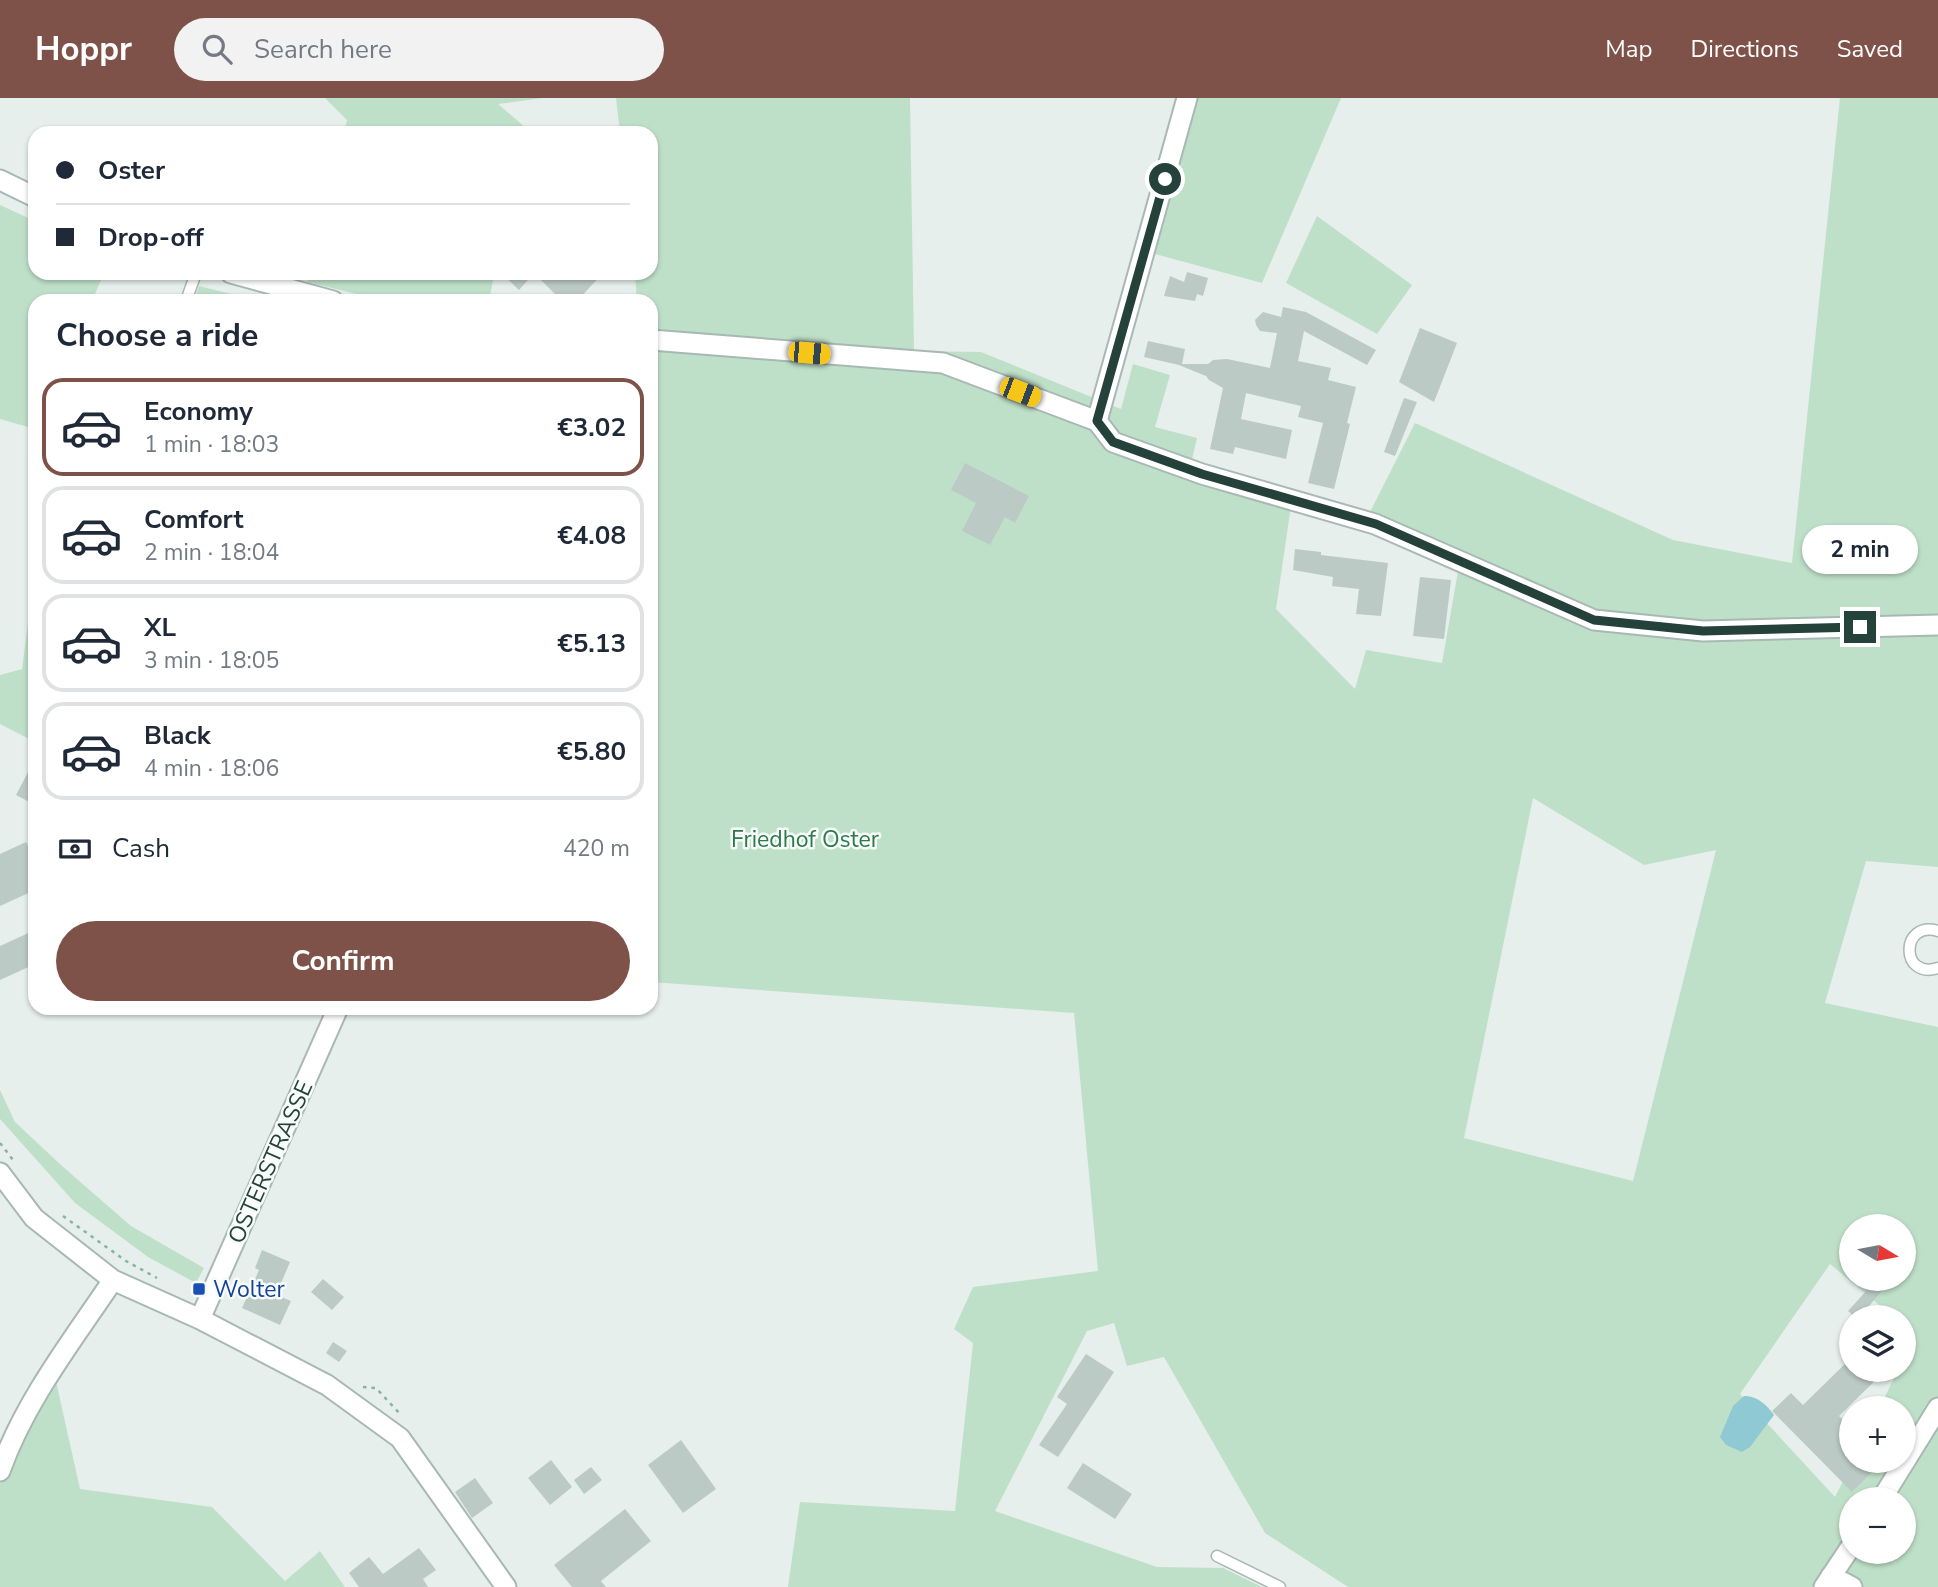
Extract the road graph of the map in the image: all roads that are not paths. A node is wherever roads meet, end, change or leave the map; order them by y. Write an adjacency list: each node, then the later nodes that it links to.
1 (1187, 98): 7 (street)
2 (0, 180): 3 (street)
3 (28, 194)
4 (256, 280): 5 (street)
5 (308, 294)
6 (658, 341): 7 (street)
7 (1097, 421): 8 (street)
8 (1938, 625)
9 (1938, 931): 10 (lane)
10 (1938, 968)
11 (335, 1015): 14 (street, OSTERSTRASSE)
12 (0, 1173): 13 (street)
13 (113, 1280): 14 (street); 16 (street)
14 (200, 1319): 21 (street)
15 (1938, 1408): 17 (street)
16 (0, 1471)
17 (1889, 1487)
18 (1217, 1556): 22 (lane)
19 (1839, 1564): 20 (street)
20 (1827, 1582): 23 (street)
21 (506, 1587)
22 (1279, 1587)
23 (1852, 1587)

